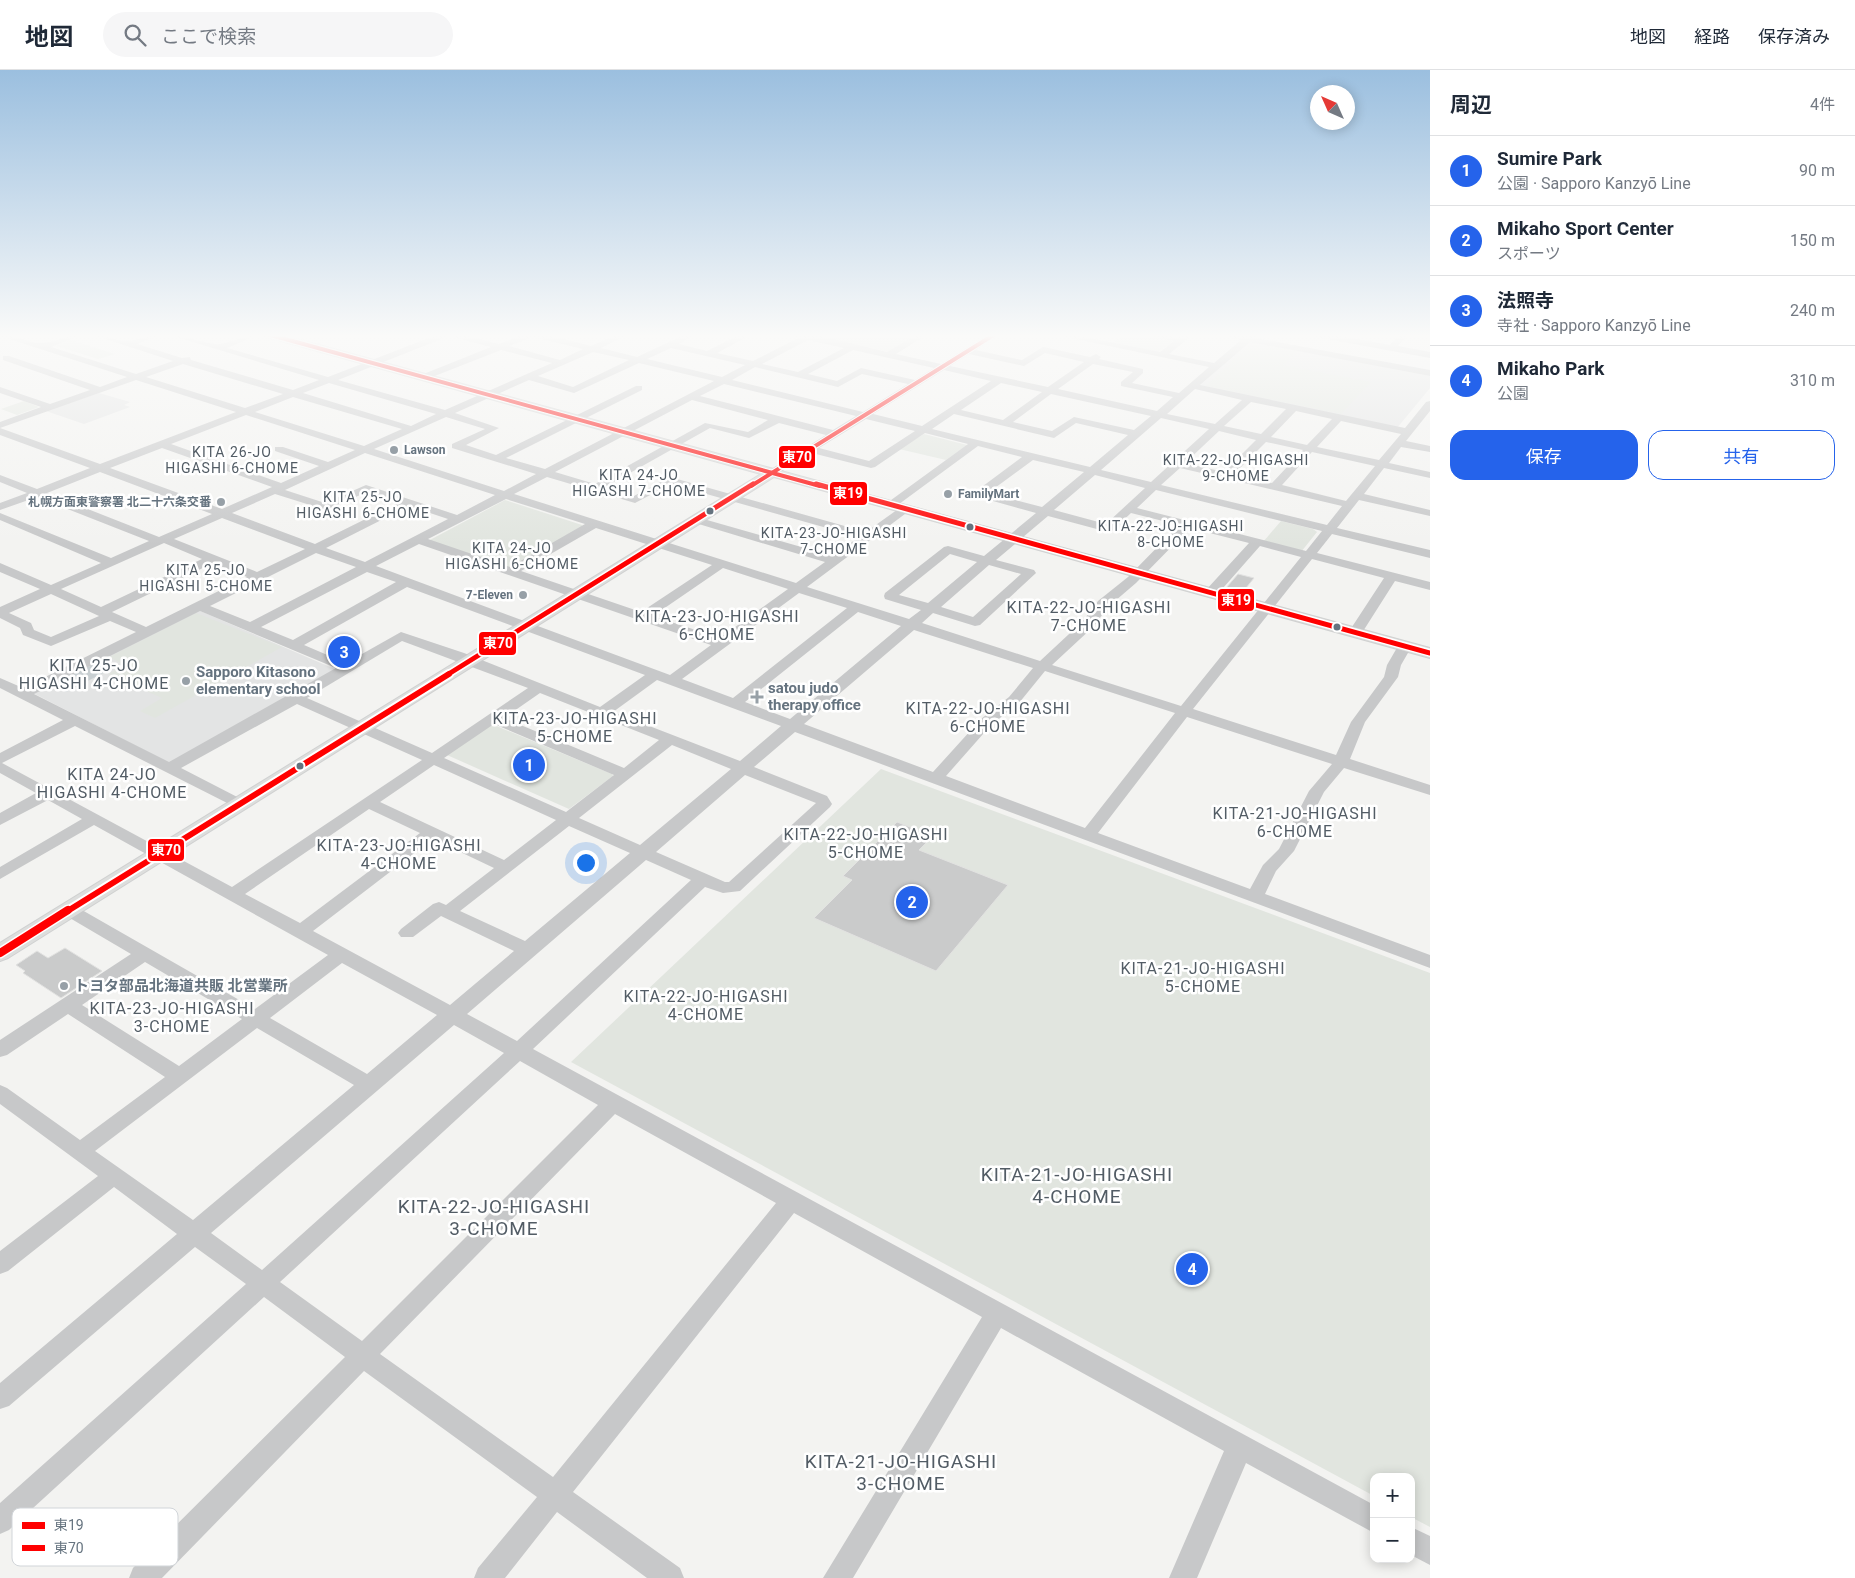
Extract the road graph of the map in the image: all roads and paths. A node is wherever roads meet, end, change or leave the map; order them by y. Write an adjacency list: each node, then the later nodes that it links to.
1 (42, 404): 20 (street)
2 (58, 404): 20 (street)
3 (223, 404): 23 (street)
4 (261, 404): 23 (street)
5 (329, 404): 34 (street)
6 (409, 404): 26 (street)
7 (468, 404): 26 (street)
8 (523, 404): 29 (main road)
9 (610, 404): 29 (street)
10 (677, 404): 37 (street)
11 (718, 404): 30 (street)
12 (818, 404): 27 (street)
13 (882, 404): 27 (street)
14 (963, 404): 24 (street)
15 (1031, 404): 31 (street)
16 (1115, 404): 25 (street)
17 (1170, 404): 25 (street)
18 (1242, 404): 33 (street)
19 (1277, 404): 22 (street)
20 (50, 407): 32 (street)
21 (1429, 407): 38 (street)
22 (1293, 408): 28 (street); 41 (street)
23 (244, 411): 44 (street); 49 (street)
24 (953, 411): 31 (street); 35 (street)
25 (1158, 414): 33 (street); 40 (street)
26 (445, 415): 34 (street); 52 (street)
27 (864, 416): 35 (street); 39 (street)
28 (1339, 417): 38 (street); 46 (street)
29 (577, 419): 37 (main road); 52 (street)
30 (776, 420): 39 (street); 45 (street)
31 (1005, 424): 40 (street)
32 (0, 425)
33 (1217, 428): 41 (street); 53 (street)
34 (411, 429): 49 (street)
35 (924, 430): 42 (street); 50 (street)
36 (0, 431): 56 (street)
37 (624, 432): 45 (main road); 58 (street)
38 (1408, 432): 43 (street)
39 (835, 434): 50 (street)
40 (1136, 434): 57 (street)
41 (1264, 438): 46 (street); 61 (street)
42 (976, 443): 51 (street); 74 (street)
43 (1399, 443): 48 (street); 54 (street)
44 (160, 444): 56 (street); 65 (street)
45 (674, 446): 59 (main road); 66 (street)
46 (1311, 448): 54 (street); 64 (street)
47 (279, 449): 55 (street)
48 (1430, 449)
49 (364, 450): 55 (street); 68 (street)
50 (810, 450): 59 (street)
51 (1031, 456): 57 (street); 76 (street)
52 (496, 458): 58 (street)
53 (1177, 464): 61 (street); 63 (street)
54 (1382, 464): 60 (street); 69 (street)
55 (329, 466): 65 (street)
56 (100, 468): 67 (street); 78 (street)
57 (1092, 471): 63 (street); 76 (street)
58 (546, 473): 66 (street); 68 (street)
59 (772, 473): 70 (main road); 74 (main road)
60 (1430, 475)
61 (1226, 476): 64 (street)
62 (0, 478): 67 (street)
63 (1154, 486): 75 (street); 84 (street)
64 (1274, 487): 72 (street)
65 (279, 488): 71 (street); 78 (street)
66 (596, 488): 70 (street)
67 (38, 492): 73 (street); 87 (street)
68 (504, 495): 80 (street); 82 (street)
69 (1357, 496): 72 (street); 77 (street)
70 (732, 497): 81 (main road); 85 (street)
71 (408, 502): 80 (street); 91 (street)
72 (1350, 505): 84 (street)
73 (0, 507)
74 (898, 507): 85 (street); 86 (main road)
75 (1129, 509): 76 (street); 83 (street)
76 (1044, 511): 86 (street)
77 (1430, 513)
78 (220, 514): 87 (street); 91 (street)
79 (0, 516): 97 (street)
80 (458, 519): 88 (street)
81 (696, 520): 90 (main road); 95 (street)
82 (594, 524): 90 (street); 101 (street)
83 (1187, 524): 89 (street); 102 (street)
84 (1330, 529): 92 (street); 93 (street)
85 (868, 536): 95 (street)
86 (1012, 538): 96 (street); 102 (main road)
87 (161, 540): 94 (street); 97 (street)
88 (419, 540): 100 (street); 101 (street)
89 (1257, 542): 93 (street); 109 (street)
90 (657, 544): 98 (street); 110 (main road)
91 (316, 549): 100 (street); 104 (street)
92 (1430, 554)
93 (1310, 555): 103 (street); 114 (street)
94 (212, 560): 104 (street); 116 (street)
95 (835, 561): 107 (street)
96 (986, 561): 113 (street); 113 (street); 113 (street)
97 (110, 562): 108 (street)
98 (720, 565): 107 (street); 117 (street)
99 (0, 567): 108 (street)
100 (366, 567): 105 (street); 120 (street)
101 (511, 572): 110 (street)
102 (1138, 573): 109 (main road); 128 (street)
103 (1391, 576): 106 (street); 122 (street)
104 (257, 577): 111 (street)
105 (406, 582): 119 (street); 124 (street)
106 (1430, 586)
107 (797, 588): 112 (street); 123 (street)
108 (50, 590): 115 (street); 116 (street)
109 (1211, 593): 114 (main road)
110 (576, 594): 117 (street); 119 (main road)
111 (200, 606): 120 (street); 121 (street)
112 (856, 607): 118 (street); 136 (street)
113 (931, 608): 118 (street)
114 (1267, 609): 122 (main road); 137 (street)
115 (0, 612): 116 (street)
116 (106, 614): 121 (street)
117 (642, 617): 123 (street)
118 (911, 625): 128 (street); 141 (street)
119 (525, 626): 127 (main road); 130 (street)
120 (250, 628): 124 (street)
121 (146, 632): 134 (street)
122 (1355, 633): 125 (main road)
123 (723, 644): 131 (street)
124 (294, 645): 129 (street)
125 (1405, 646): 126 (main road); 146 (street)
126 (1430, 653)
127 (470, 660): 129 (street); 133 (street); 142 (main road)
128 (1043, 666): 137 (street); 151 (street)
129 (345, 668): 135 (street)
130 (656, 674): 131 (street); 138 (street)
131 (672, 680): 136 (street)
132 (0, 682): 134 (street)
133 (538, 688): 138 (street); 139 (street)
134 (23, 694): 140 (street)
135 (296, 698): 142 (street); 149 (street)
136 (734, 704): 141 (street)
137 (1184, 712): 146 (street); 160 (street)
138 (601, 713): 143 (street)
139 (494, 719): 145 (street); 150 (street)
140 (75, 720): 144 (street); 149 (street)
141 (793, 725): 148 (street); 151 (street)
142 (362, 727): 145 (street); 155 (main road)
143 (669, 740): 148 (street); 150 (street)
144 (0, 759)
145 (435, 759): 154 (street); 157 (street)
146 (1341, 762): 152 (street); 167 (street)
147 (0, 767): 153 (street)
148 (742, 768): 161 (street); 165 (street)
149 (169, 769): 155 (street)
150 (625, 774): 157 (street)
151 (935, 779): 160 (street)
152 (1430, 790)
153 (48, 793): 156 (street); 158 (street)
154 (369, 803): 159 (street); 166 (street)
155 (239, 804): 162 (main road)
156 (95, 818): 162 (street); 164 (street)
157 (568, 818): 161 (street); 163 (street)
158 (0, 820)
159 (432, 832): 163 (street); 170 (street)
160 (1088, 835): 167 (street)
161 (644, 852): 165 (street); 172 (street)
162 (160, 853): 166 (street); 168 (main road)
163 (506, 867): 169 (street)
164 (0, 874)
165 (703, 879): 181 (street)
166 (233, 894): 170 (street)
167 (1255, 897): 176 (street)
168 (69, 910): 173 (main road); 174 (street)
169 (448, 912): 171 (street); 172 (street)
170 (301, 931): 175 (street)
171 (407, 933)
172 (528, 950): 178 (street)
173 (0, 953)
174 (145, 954): 177 (street); 179 (street)
175 (342, 954): 178 (street); 179 (street)
176 (1430, 962)
177 (68, 1005): 180 (street); 182 (street)
178 (453, 1014): 181 (street); 183 (street)
179 (256, 1019): 182 (street); 183 (street)
180 (0, 1050)
181 (519, 1050): 185 (street); 191 (street)
182 (180, 1077): 186 (street)
183 (370, 1085): 189 (street)
184 (0, 1093): 186 (street)
185 (613, 1103): 188 (street); 193 (street)
186 (80, 1151): 187 (street)
187 (114, 1175): 189 (street); 190 (street)
188 (792, 1201): 192 (street); 196 (street)
189 (195, 1233): 191 (street); 194 (street)
190 (2, 1260)
191 (264, 1283): 193 (street); 197 (street)
192 (996, 1312): 195 (street); 208 (street)
193 (364, 1355): 196 (street); 202 (street)
194 (0, 1398)
195 (1238, 1445): 199 (street); 209 (street)
196 (555, 1495): 206 (street); 207 (street)
197 (15, 1508)
198 (12, 1511): 200 (street)
199 (1370, 1518)
200 (0, 1522)
201 (1415, 1542): 203 (street)
202 (178, 1543)
203 (1430, 1551)
204 (155, 1566): 205 (street)
205 (143, 1578)
206 (488, 1578)
207 (670, 1578)
208 (837, 1578)
209 (1183, 1578)

